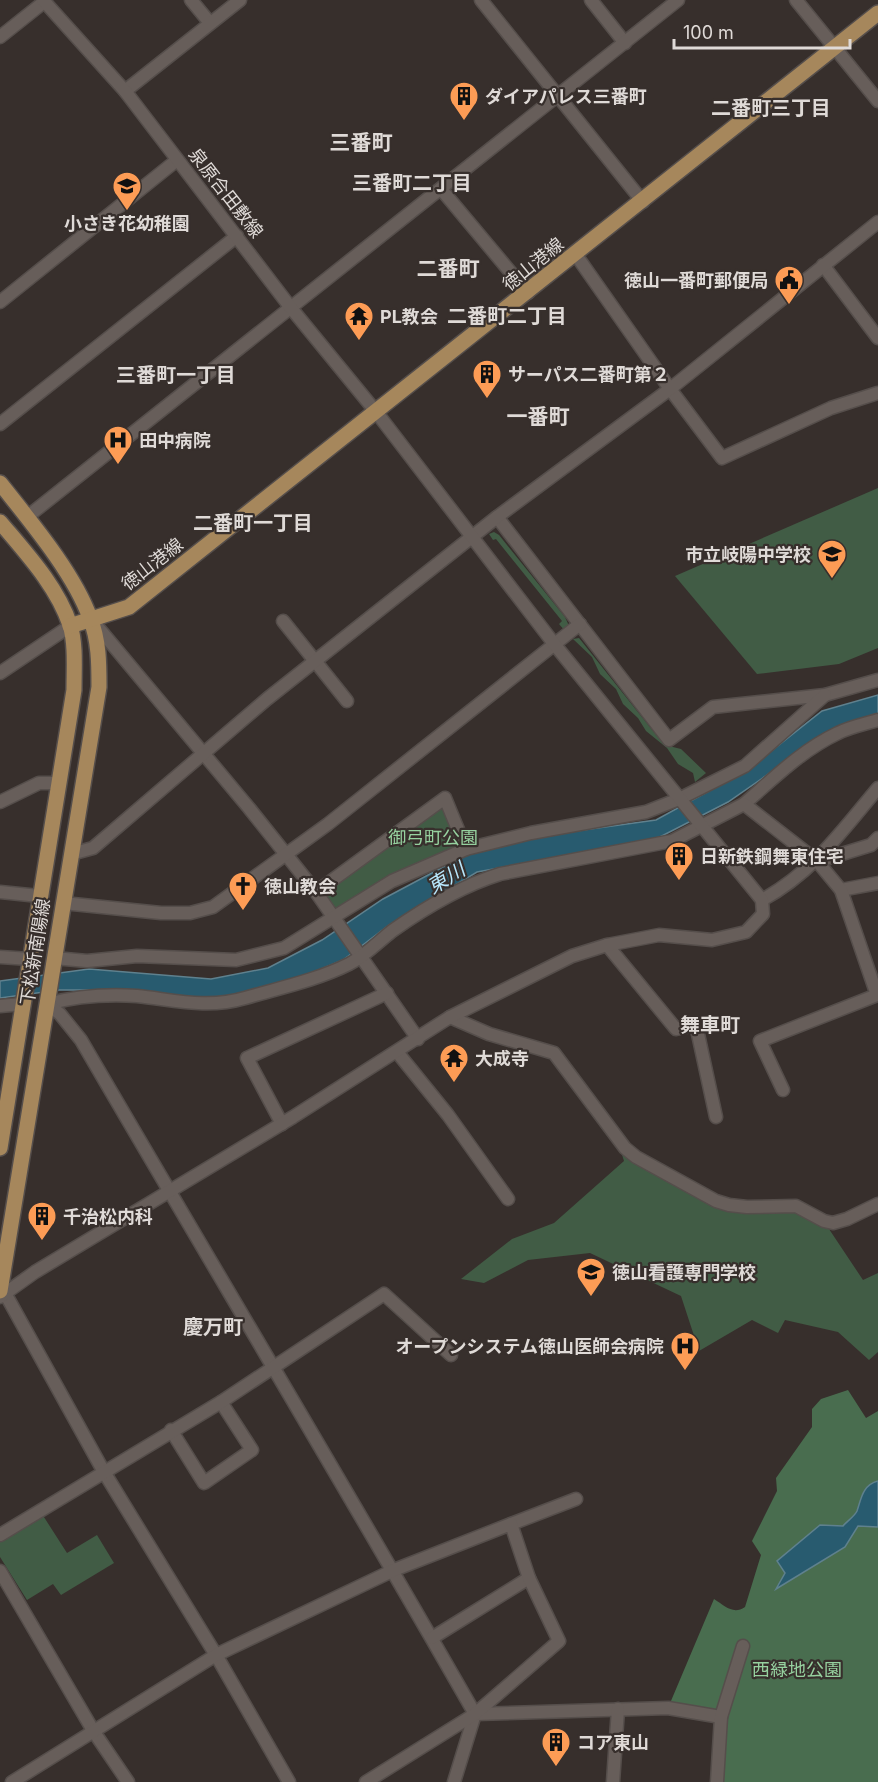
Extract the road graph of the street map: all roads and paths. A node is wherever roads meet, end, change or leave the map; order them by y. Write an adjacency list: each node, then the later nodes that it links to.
1 (191, 0): 9 (street)
2 (240, 0): 9 (street)
3 (481, 0): 14 (street)
4 (591, 0): 11 (street)
5 (678, 0): 11 (street)
6 (796, 0): 12 (street)
7 (43, 1): 10 (street); 13 (street, 泉原合田敷線)
8 (878, 13): 12 (main road, 徳山港線)
9 (210, 23): 13 (street)
10 (0, 37)
11 (625, 43): 14 (street)
12 (835, 49): 15 (street); 18 (main road, 徳山港線)
13 (125, 91): 16 (street, 泉原合田敷線)
14 (558, 97): 17 (street); 18 (street)
15 (878, 101)
16 (177, 160): 20 (street, 泉原合田敷線); 24 (street)
17 (441, 189): 23 (street); 25 (street)
18 (643, 202): 21 (main road, 徳山港線)
19 (878, 222): 22 (street)
20 (237, 236): 25 (street, 泉原合田敷線); 30 (street)
21 (576, 255): 23 (main road, 徳山港線); 27 (street)
22 (823, 265): 26 (street); 27 (street)
23 (528, 293): 29 (main road, 徳山港線)
24 (0, 302)
25 (291, 308): 29 (street, 泉原合田敷線); 32 (street)
26 (878, 338)
27 (670, 389): 28 (street); 33 (street)
28 (878, 393)
29 (377, 413): 35 (street, 泉原合田敷線); 36 (main road, 徳山港線)
30 (0, 424)
31 (0, 483): 32 (main road)
32 (27, 517): 36 (main road)
33 (497, 517): 35 (street); 38 (street)
34 (2, 528): 39 (main road)
35 (472, 537): 40 (street, 泉原合田敷線); 41 (street)
36 (91, 619): 39 (main road, 徳山港線); 47 (street); 56 (main road, 下松新南陽線)
37 (283, 621): 41 (street)
38 (580, 624): 40 (street); 44 (street)
39 (70, 626): 42 (street); 48 (main road, 下松新南陽線)
40 (555, 645): 50 (street, 泉原合田敷線); 57 (street)
41 (315, 662): 45 (street); 47 (street)
42 (0, 673)
43 (878, 680): 44 (street)
44 (825, 695): 50 (street)
45 (347, 701)
46 (878, 720): 52 (street)
47 (203, 752): 56 (street); 57 (street)
48 (58, 783): 51 (street); 63 (main road, 下松新南陽線)
49 (878, 788): 58 (street)
50 (679, 799): 53 (street, 泉原合田敷線); 55 (street)
51 (0, 802)
52 (744, 804): 53 (street); 58 (street)
53 (702, 826): 64 (street, 泉原合田敷線); 68 (street)
54 (878, 838): 58 (street)
55 (466, 849): 62 (street); 66 (street)
56 (71, 854): 65 (main road, 下松新南陽線)
57 (286, 855): 62 (street); 65 (street)
58 (817, 861): 60 (street); 64 (street)
59 (878, 883): 60 (street)
60 (841, 890): 79 (street)
61 (0, 892): 63 (street)
62 (316, 892): 66 (street)
63 (39, 896): 71 (main road, 下松新南陽線)
64 (762, 900): 67 (street)
65 (63, 903): 70 (main road, 下松新南陽線)
66 (334, 917): 68 (street); 70 (street)
67 (607, 945): 76 (street); 80 (street)
68 (361, 956): 72 (street); 74 (street)
69 (0, 957): 71 (street)
70 (54, 958): 74 (main road, 下松新南陽線)
71 (30, 959): 73 (main road, 下松新南陽線)
72 (387, 993): 77 (street); 81 (street)
73 (22, 1004): 75 (street); 82 (main road, 下松新南陽線)
74 (47, 1004): 83 (street); 86 (main road, 下松新南陽線)
75 (0, 1006)
76 (450, 1017): 77 (street); 85 (street)
77 (418, 1039): 78 (street)
78 (397, 1052): 81 (street); 84 (street)
79 (783, 1090)
80 (716, 1117)
81 (282, 1124): 83 (street)
82 (0, 1148)
83 (169, 1191): 86 (street); 88 (street)
84 (508, 1199)
85 (878, 1204)
86 (2, 1294): 91 (street)
87 (451, 1355): 88 (street)
88 (272, 1368): 89 (street); 95 (street)
89 (221, 1402): 90 (street); 90 (street)
90 (171, 1430): 91 (street)
91 (104, 1472): 94 (street); 100 (street)
92 (576, 1499): 93 (street)
93 (511, 1524): 95 (street); 97 (street)
94 (0, 1535)
95 (394, 1570): 98 (street); 100 (street)
96 (0, 1571): 104 (street)
97 (529, 1578): 98 (street); 102 (street)
98 (432, 1638): 102 (street)
99 (743, 1646): 103 (street)
100 (216, 1655): 104 (street); 107 (street)
101 (618, 1709): 102 (street); 103 (street); 110 (street)
102 (475, 1714): 108 (street); 109 (street)
103 (721, 1717): 111 (street)
104 (94, 1732): 105 (street); 106 (street)
105 (12, 1782)
106 (128, 1782)
107 (289, 1782)
108 (366, 1782)
109 (454, 1782)
110 (613, 1782)
111 (717, 1782)

